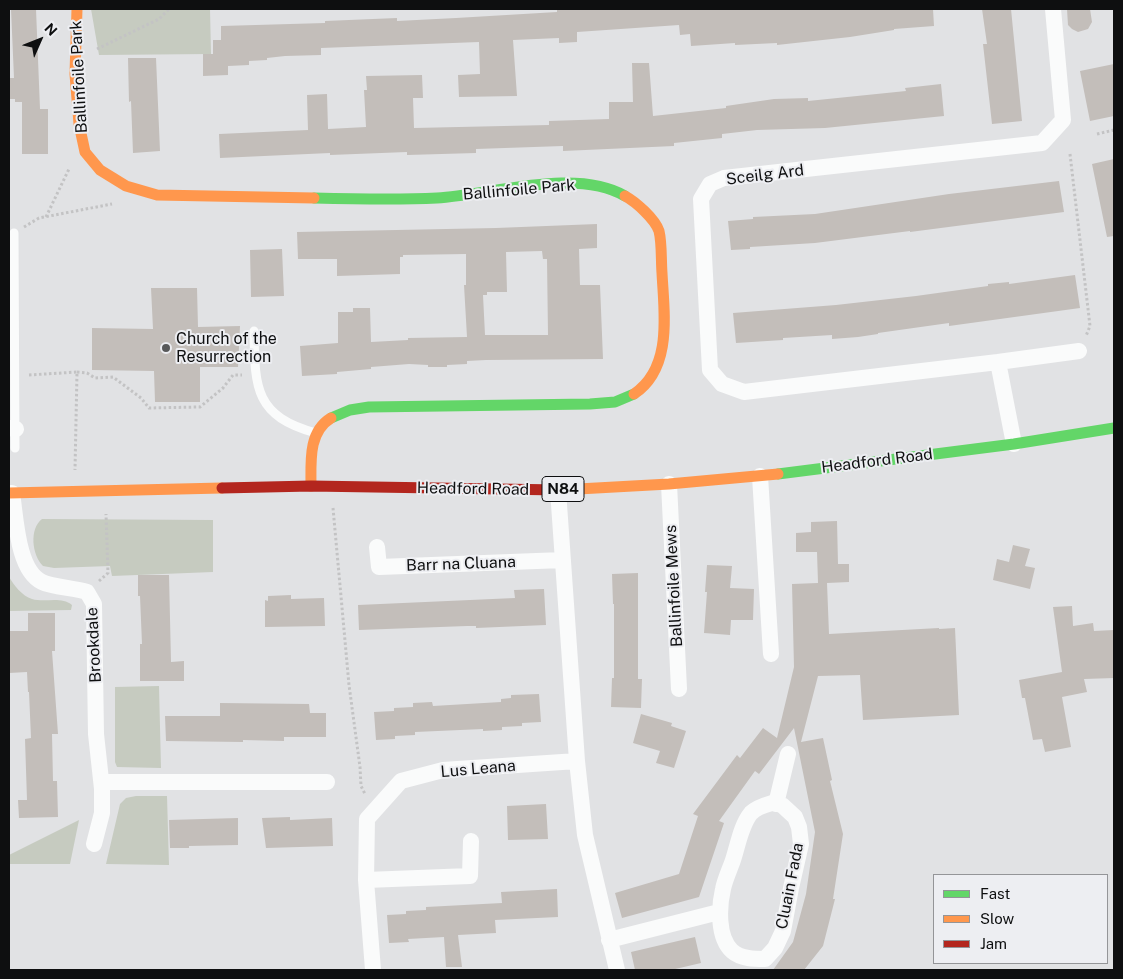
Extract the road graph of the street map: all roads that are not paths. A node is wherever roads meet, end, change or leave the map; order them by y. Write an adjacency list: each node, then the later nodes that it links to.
1 (77, 9): 9 (street, Ballinfoile Park)
2 (1053, 9): 6 (street, Sceilg Ard)
3 (14, 233): 7 (lane)
4 (254, 331): 9 (lane)
5 (1079, 350): 6 (street, Sceilg Ard)
6 (998, 362): 10 (street)
7 (12, 428): 11 (lane)
8 (1114, 428): 10 (street, Headford Road / N84)
9 (316, 433): 14 (street)
10 (1014, 444): 12 (street, Headford Road / N84)
11 (15, 448)
12 (760, 476): 13 (street, Headford Road / N84); 19 (street)
13 (669, 484): 15 (street, Headford Road / N84); 20 (street, Ballinfoile Mews)
14 (311, 486): 15 (street, Headford Road / N84); 16 (street, Headford Road / N84)
15 (558, 490): 18 (street)
16 (10, 493): 23 (street, Brookdale)
17 (376, 547): 18 (street, Barr na Cluana)
18 (563, 560): 22 (street)
19 (771, 654)
20 (679, 688)
21 (788, 754): 25 (street)
22 (577, 762): 28 (street, Lus Leana); 30 (street)
23 (102, 782): 24 (street); 27 (street, Brookdale)
24 (327, 782)
25 (776, 804): 29 (street, Cluain Fada); 29 (street, Cluain Fada)
26 (470, 841): 28 (street)
27 (94, 844)
28 (366, 880): 31 (street)
29 (719, 912): 30 (street)
30 (609, 940): 32 (street)
31 (373, 970)
32 (617, 970)

